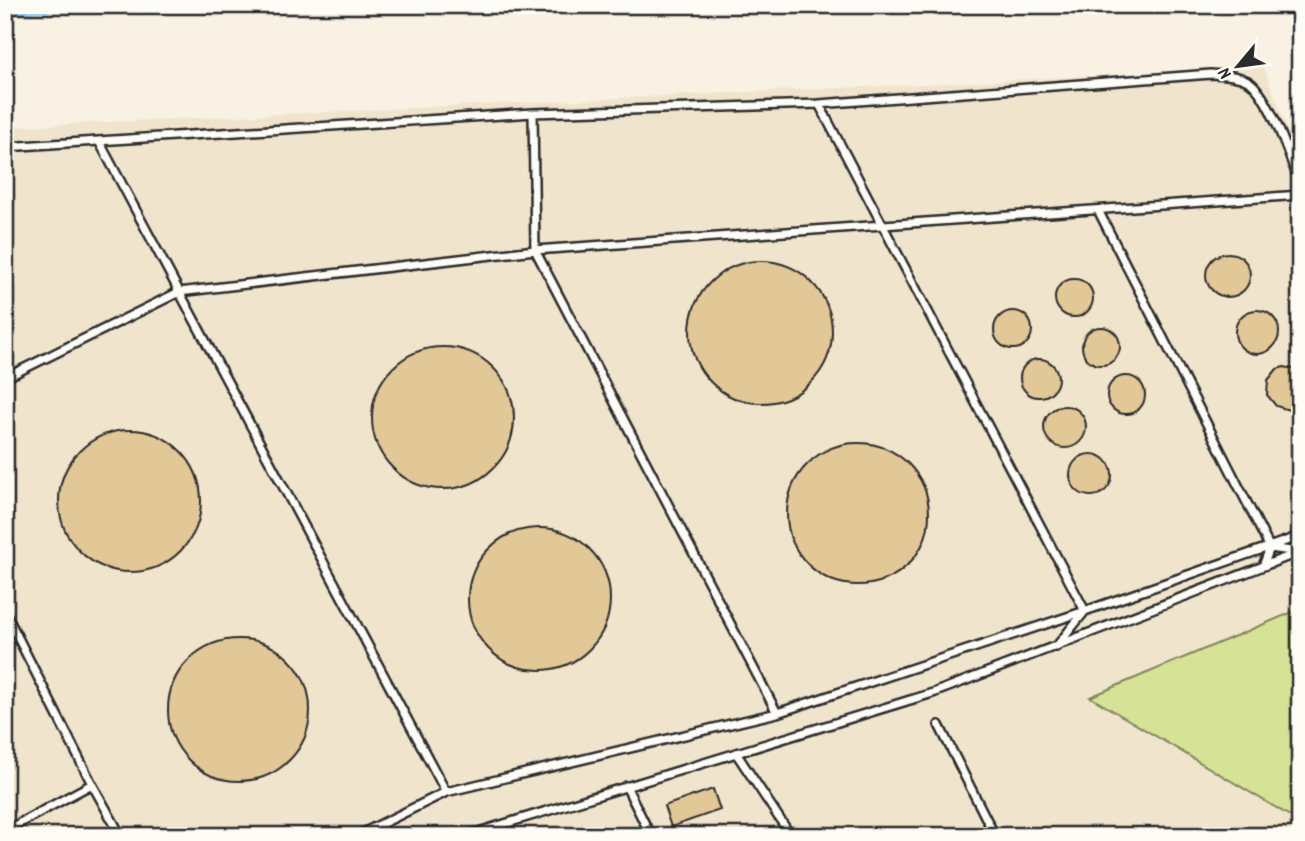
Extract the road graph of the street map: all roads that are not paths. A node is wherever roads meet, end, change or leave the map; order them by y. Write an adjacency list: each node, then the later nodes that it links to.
1 (819, 104): 2 (lane); 5 (lane); 8 (lane)
2 (533, 113): 3 (lane); 9 (lane)
3 (100, 143): 4 (lane); 10 (lane)
4 (5, 147)
5 (1300, 183)
6 (1300, 195): 7 (lane)
7 (1098, 210): 8 (lane); 13 (lane)
8 (881, 225): 9 (lane); 16 (lane)
9 (536, 250): 10 (lane); 19 (lane)
10 (179, 292): 11 (lane); 24 (lane)
11 (5, 378)
12 (1300, 536): 13 (lane)
13 (1270, 548): 14 (lane); 15 (lane); 16 (lane)
14 (1300, 552): 15 (lane)
15 (1263, 566): 18 (lane)
16 (1085, 611): 18 (lane); 19 (lane)
17 (5, 612): 22 (lane)
18 (1056, 647): 21 (lane)
19 (777, 713): 24 (lane)
20 (939, 725): 31 (lane)
21 (736, 753): 23 (lane); 30 (lane)
22 (92, 784): 25 (lane); 26 (lane)
23 (626, 786): 28 (lane); 29 (lane)
24 (446, 792): 27 (lane)
25 (5, 831)
26 (121, 836)
27 (357, 836)
28 (465, 836)
29 (651, 836)
30 (791, 836)
31 (995, 836)

